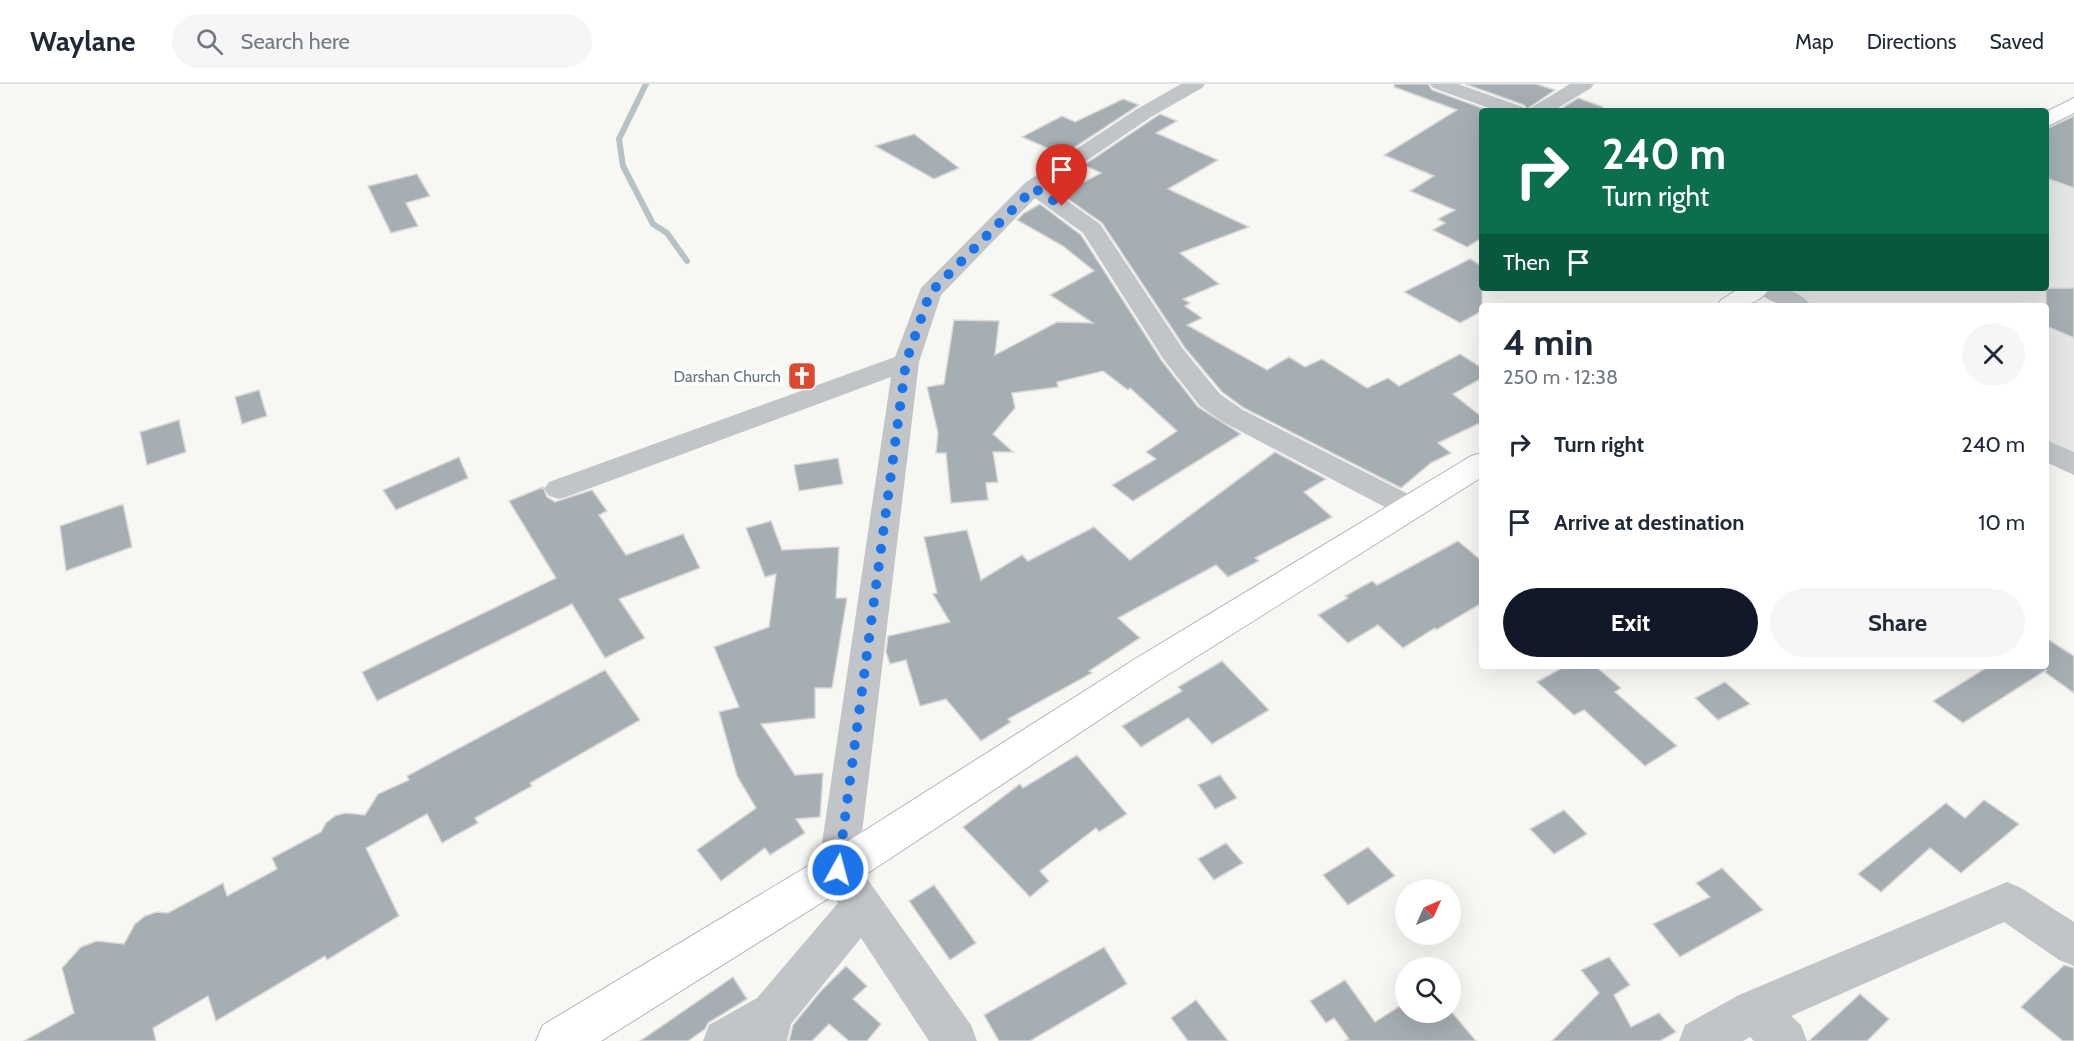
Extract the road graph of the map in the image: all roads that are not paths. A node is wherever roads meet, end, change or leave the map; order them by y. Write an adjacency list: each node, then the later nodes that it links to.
1 (1195, 84): 8 (street)
2 (1440, 84): 5 (street)
3 (1584, 84): 6 (street)
4 (2074, 104): 7 (main road)
5 (1508, 108)
6 (1544, 108)
7 (2049, 119)
8 (1034, 188): 13 (street); 18 (street)
9 (1753, 291): 11 (main road)
10 (1773, 291): 12 (street)
11 (1735, 303)
12 (1794, 303)
13 (906, 362): 17 (street); 19 (street)
14 (2049, 451): 16 (street)
15 (1479, 465): 18 (main road)
16 (2074, 465)
17 (559, 489)
18 (1410, 508): 19 (main road)
19 (838, 870): 20 (street); 24 (main road)
20 (862, 904): 23 (street); 26 (street)
21 (2074, 946): 22 (street)
22 (1754, 1010): 27 (street); 28 (street)
23 (769, 1027): 25 (street)
24 (559, 1041)
25 (725, 1041)
26 (955, 1041)
27 (1701, 1041)
28 (1785, 1041)

